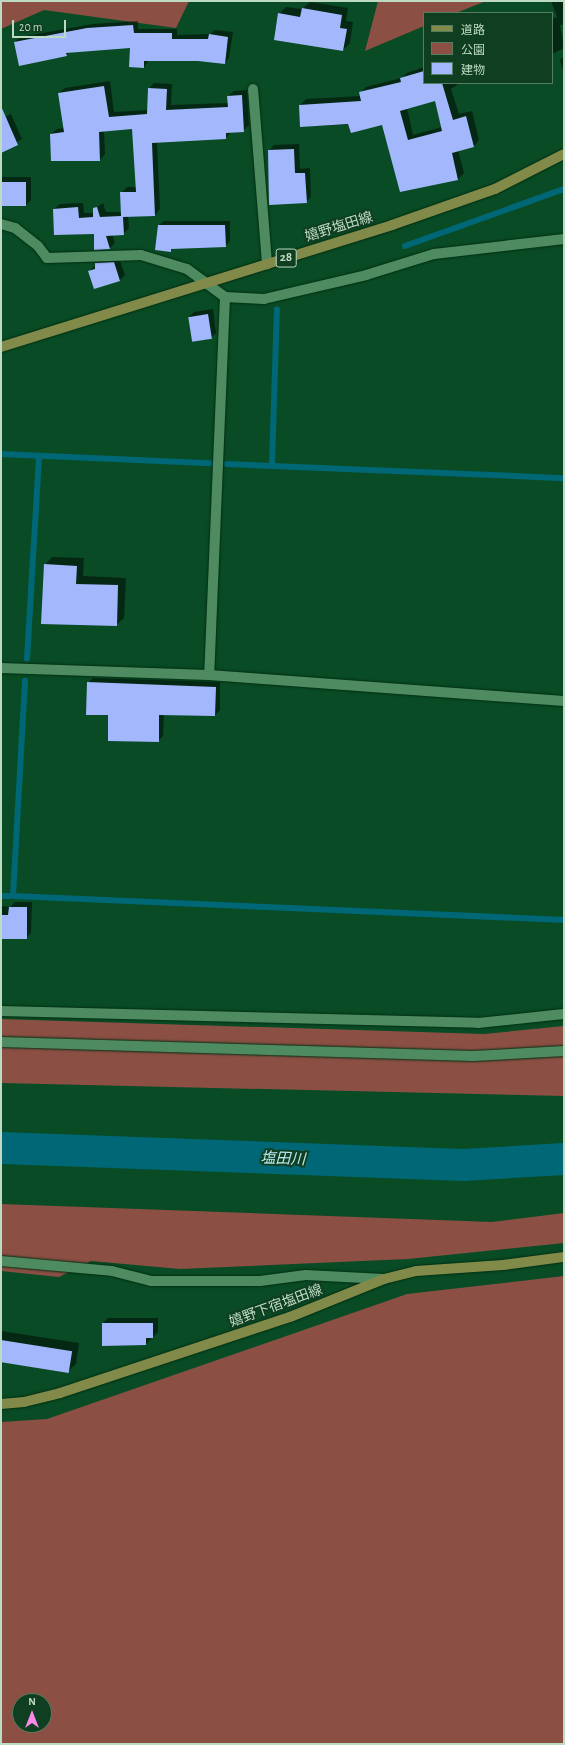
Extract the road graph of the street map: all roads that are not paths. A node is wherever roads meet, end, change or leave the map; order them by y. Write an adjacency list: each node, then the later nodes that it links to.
1 (253, 89): 5 (street)
2 (564, 154): 5 (main road, 嬉野塩田線 / 28)
3 (1, 224): 6 (street)
4 (564, 239): 7 (street)
5 (267, 264): 6 (main road, 嬉野塩田線 / 28)
6 (208, 283): 7 (street); 8 (main road, 嬉野塩田線 / 28)
7 (225, 297): 10 (street)
8 (1, 347)
9 (1, 668): 10 (street)
10 (208, 675): 11 (street)
11 (564, 701)
12 (1, 1011): 13 (street)
13 (564, 1014)
14 (1, 1042): 15 (street)
15 (564, 1052)
16 (564, 1257): 18 (main road, 嬉野下宿塩田線)
17 (1, 1261): 18 (street)
18 (384, 1278): 19 (main road, 嬉野下宿塩田線)
19 (1, 1404)

